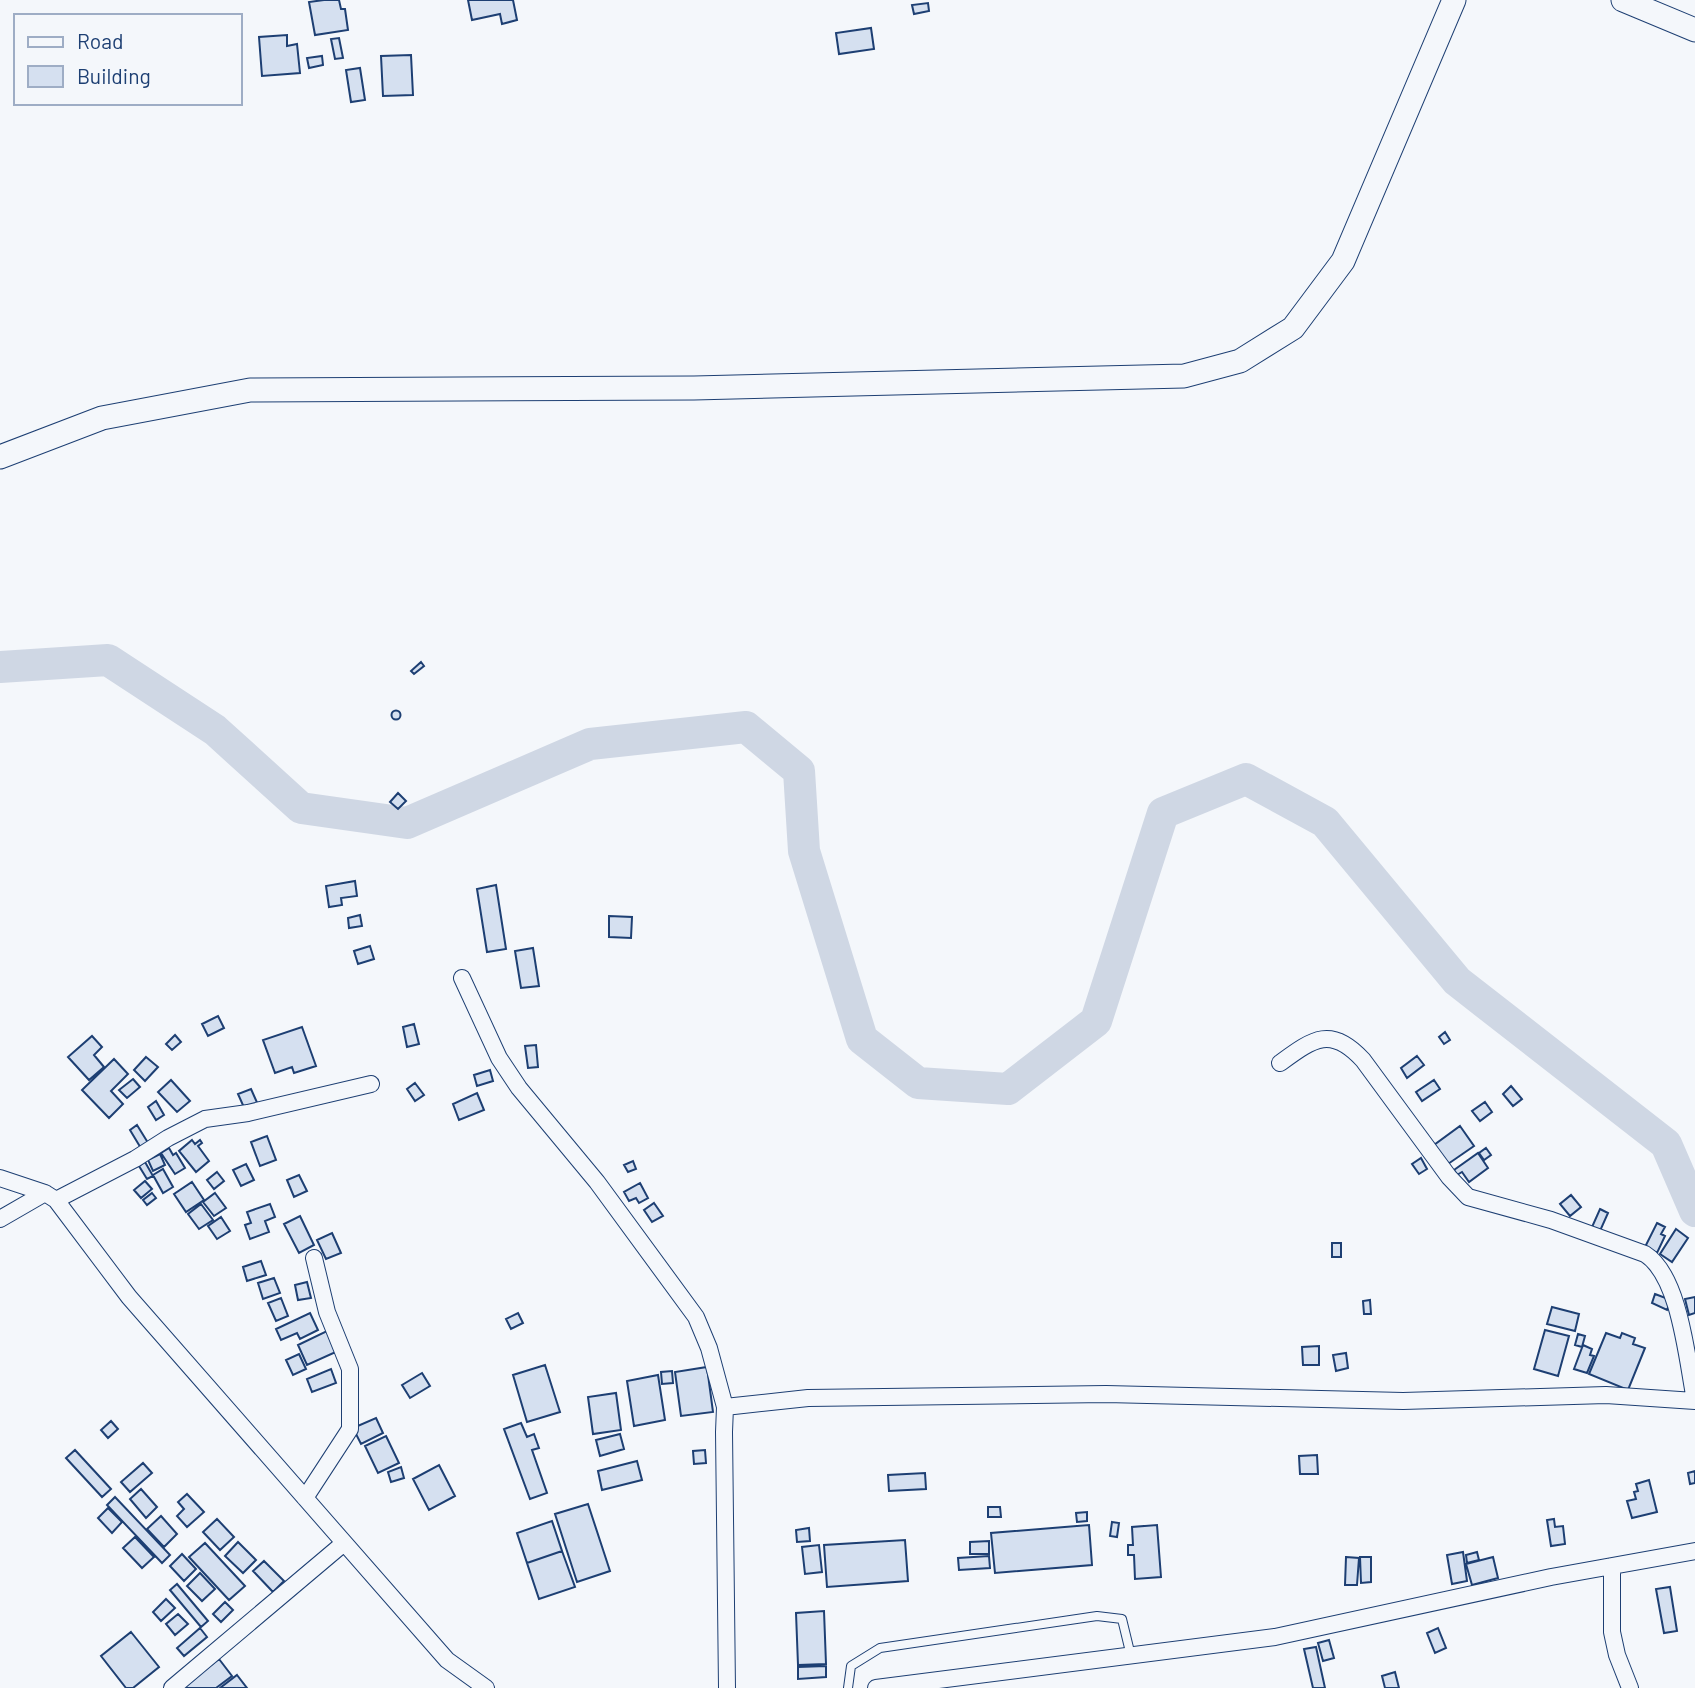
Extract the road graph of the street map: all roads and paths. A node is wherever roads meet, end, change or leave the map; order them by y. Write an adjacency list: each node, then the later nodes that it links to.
1 (1454, 0): 4 (main road)
2 (1623, 0): 3 (main road)
3 (1695, 30)
4 (0, 457)
5 (462, 978): 13 (street)
6 (1280, 1063): 12 (street)
7 (371, 1084): 9 (street)
8 (0, 1178): 9 (street)
9 (50, 1196): 10 (street); 14 (street)
10 (0, 1219)
11 (314, 1258): 14 (street)
12 (1695, 1400): 13 (street)
13 (725, 1407): 21 (street)
14 (305, 1498): 15 (street)
15 (344, 1543): 19 (street); 20 (street)
16 (1695, 1551): 17 (street)
17 (1612, 1566): 18 (street); 24 (street)
18 (1131, 1656): 22 (lane); 23 (street)
19 (172, 1688)
20 (486, 1688)
21 (727, 1688)
22 (848, 1688)
23 (876, 1688)
24 (1630, 1688)

